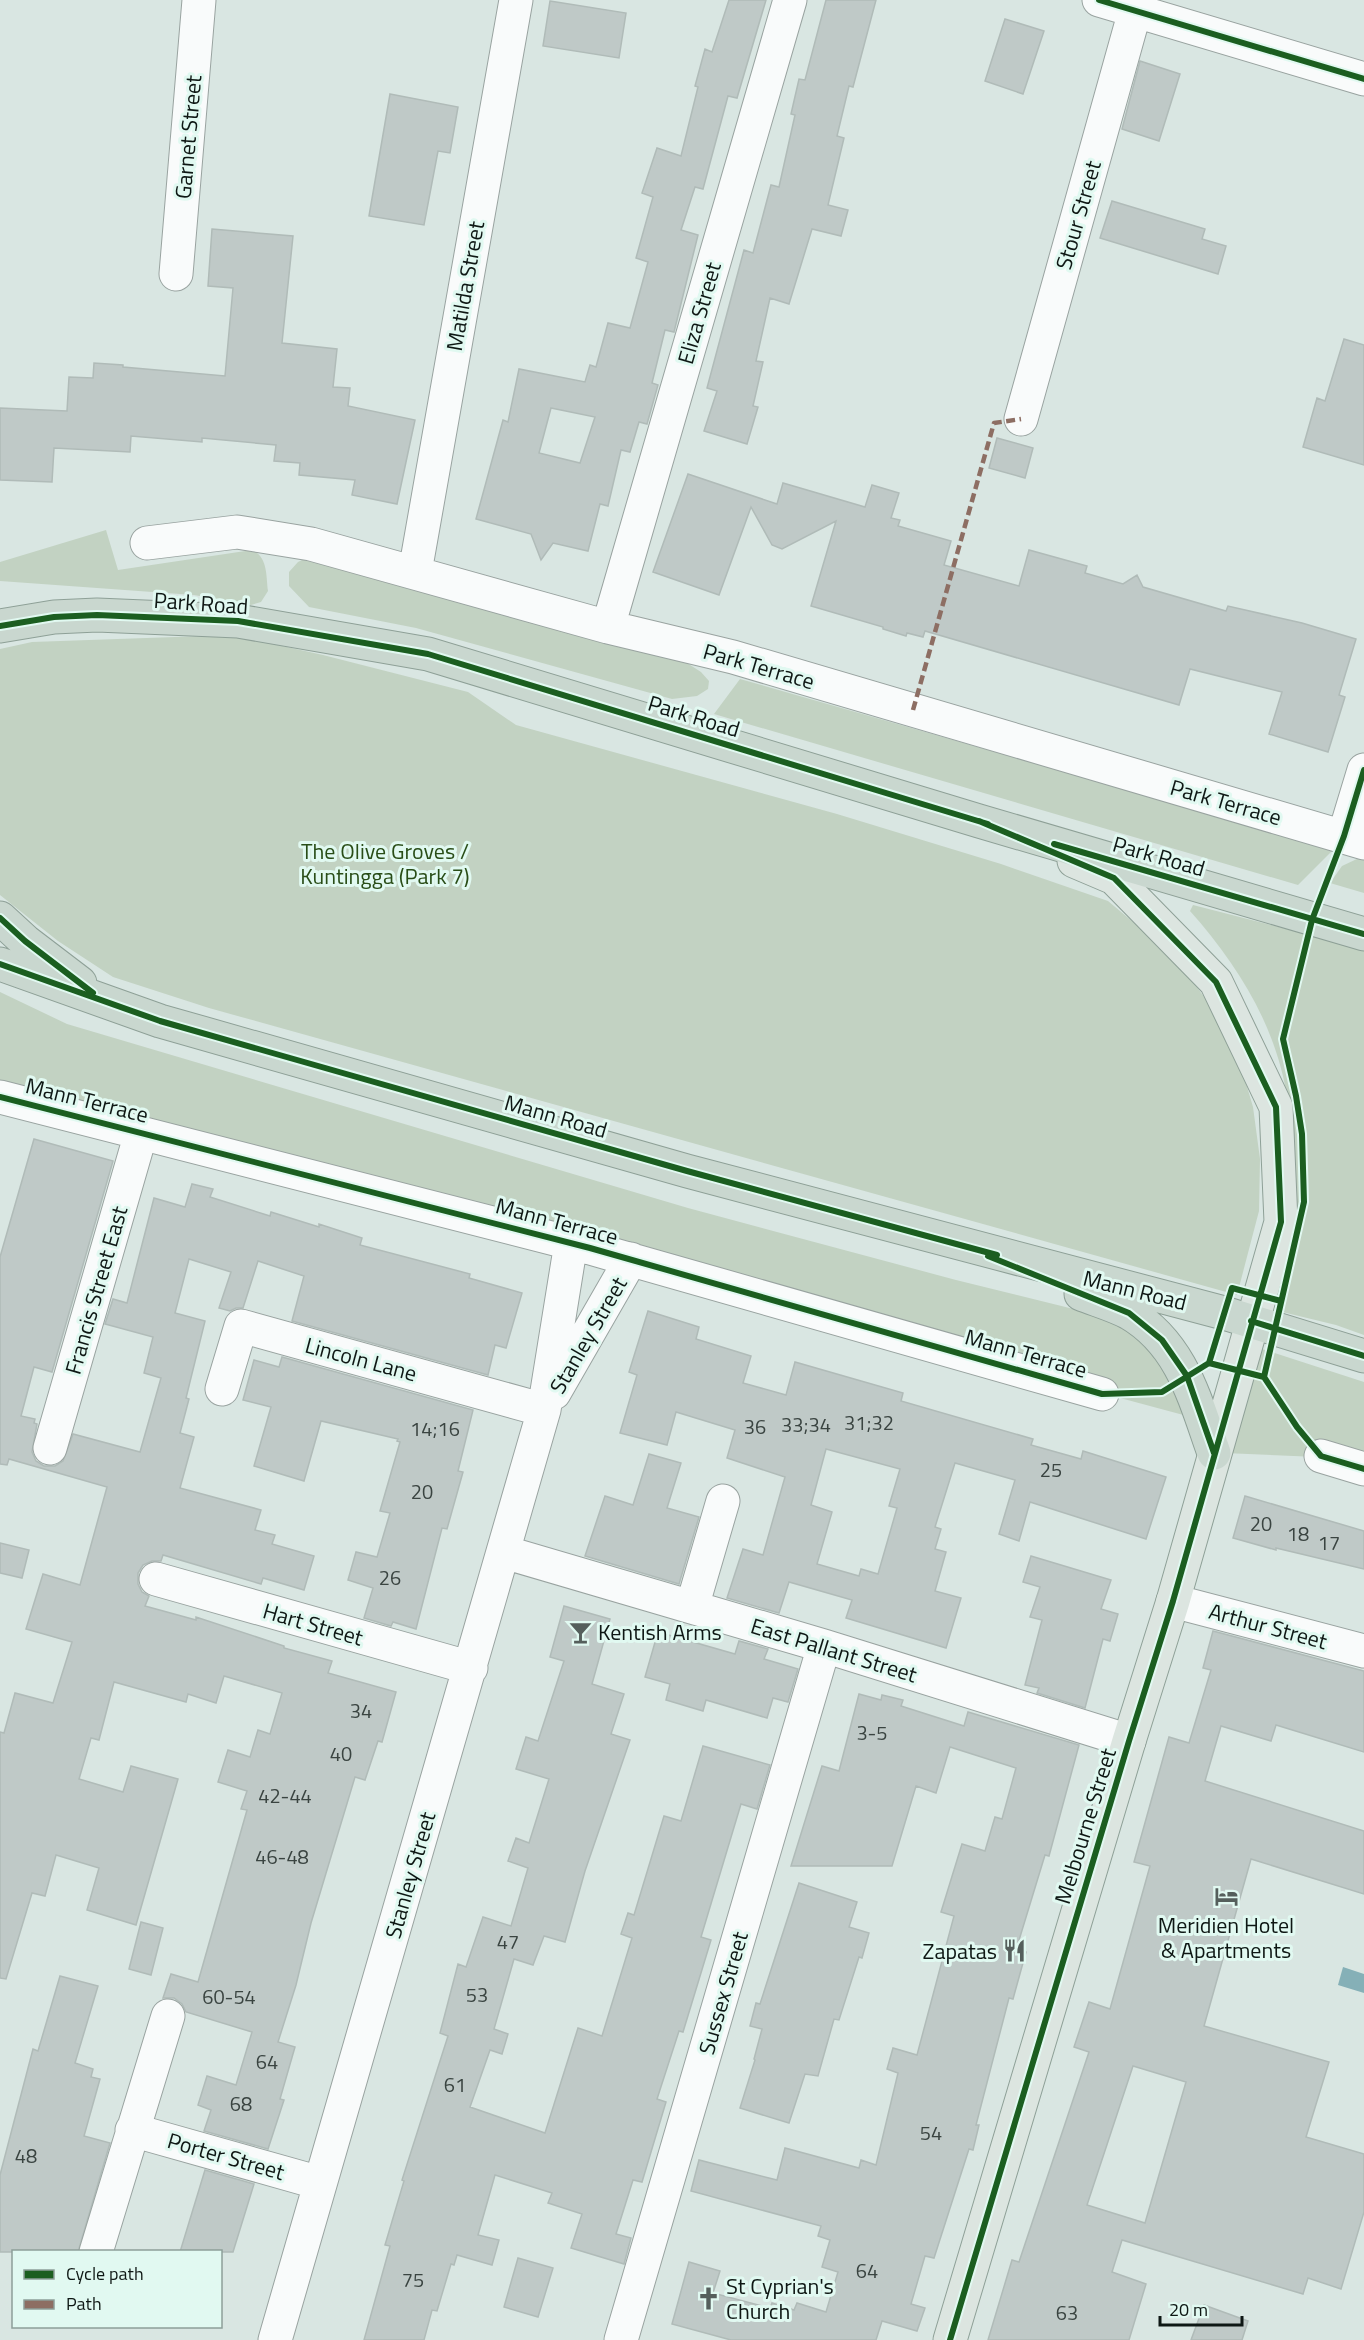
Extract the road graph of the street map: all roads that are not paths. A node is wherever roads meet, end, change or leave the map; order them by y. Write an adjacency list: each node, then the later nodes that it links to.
1 (199, 0): 7 (street, Garnet Street)
2 (516, 0): 10 (street, Matilda Street)
3 (790, 0): 14 (street, Eliza Street)
4 (1099, 0): 5 (street)
5 (1135, 11): 6 (street); 8 (street, Stour Street)
6 (1364, 80)
7 (176, 274)
8 (1021, 419)
9 (147, 543): 10 (street, Park Terrace)
10 (415, 572): 14 (street, Park Terrace)
11 (0, 604): 12 (highway)
12 (97, 615): 13 (highway, Park Road); 16 (highway, Park Road)
13 (0, 626)
14 (608, 627): 17 (street, Park Terrace)
15 (1364, 770): 17 (street)
16 (979, 821): 19 (highway, Park Road); 28 (main road, Melbourne Street)
17 (1354, 839)
18 (0, 918): 22 (highway)
19 (1364, 934)
20 (0, 939): 22 (highway)
21 (0, 964): 22 (highway)
22 (108, 1003): 26 (highway, Mann Road)
23 (0, 1097): 24 (street, Mann Terrace)
24 (141, 1133): 25 (street, Mann Terrace); 33 (street, Francis Street East)
25 (572, 1243): 27 (street, Mann Terrace); 32 (street, Stanley Street)
26 (963, 1246): 28 (highway, Mann Road); 34 (highway)
27 (631, 1259): 31 (street, Mann Terrace); 32 (street, Stanley Street)
28 (1251, 1321): 29 (highway, Mann Road); 34 (main road, Melbourne Street)
29 (1364, 1356)
30 (222, 1389): 32 (street, Lincoln Lane)
31 (1102, 1394)
32 (544, 1410): 38 (street, Stanley Street)
33 (50, 1448)
34 (1214, 1453): 40 (main road, Melbourne Street)
35 (1321, 1456): 36 (street)
36 (1364, 1469)
37 (723, 1501): 41 (street)
38 (504, 1552): 41 (street, East Pallant Street); 44 (street, Stanley Street)
39 (156, 1580): 44 (street, Hart Street)
40 (1173, 1601): 43 (street, Arthur Street); 45 (main road, Melbourne Street)
41 (692, 1607): 42 (street, East Pallant Street)
42 (824, 1646): 45 (street, East Pallant Street); 51 (street, Sussex Street)
43 (1364, 1651)
44 (471, 1668): 48 (street, Stanley Street)
45 (1129, 1741): 52 (main road, Melbourne Street)
46 (168, 2016): 47 (street)
47 (132, 2130): 48 (street, Porter Street); 49 (street)
48 (320, 2182): 50 (street, Stanley Street)
49 (97, 2250)
50 (275, 2340)
51 (621, 2340)
52 (950, 2340)

